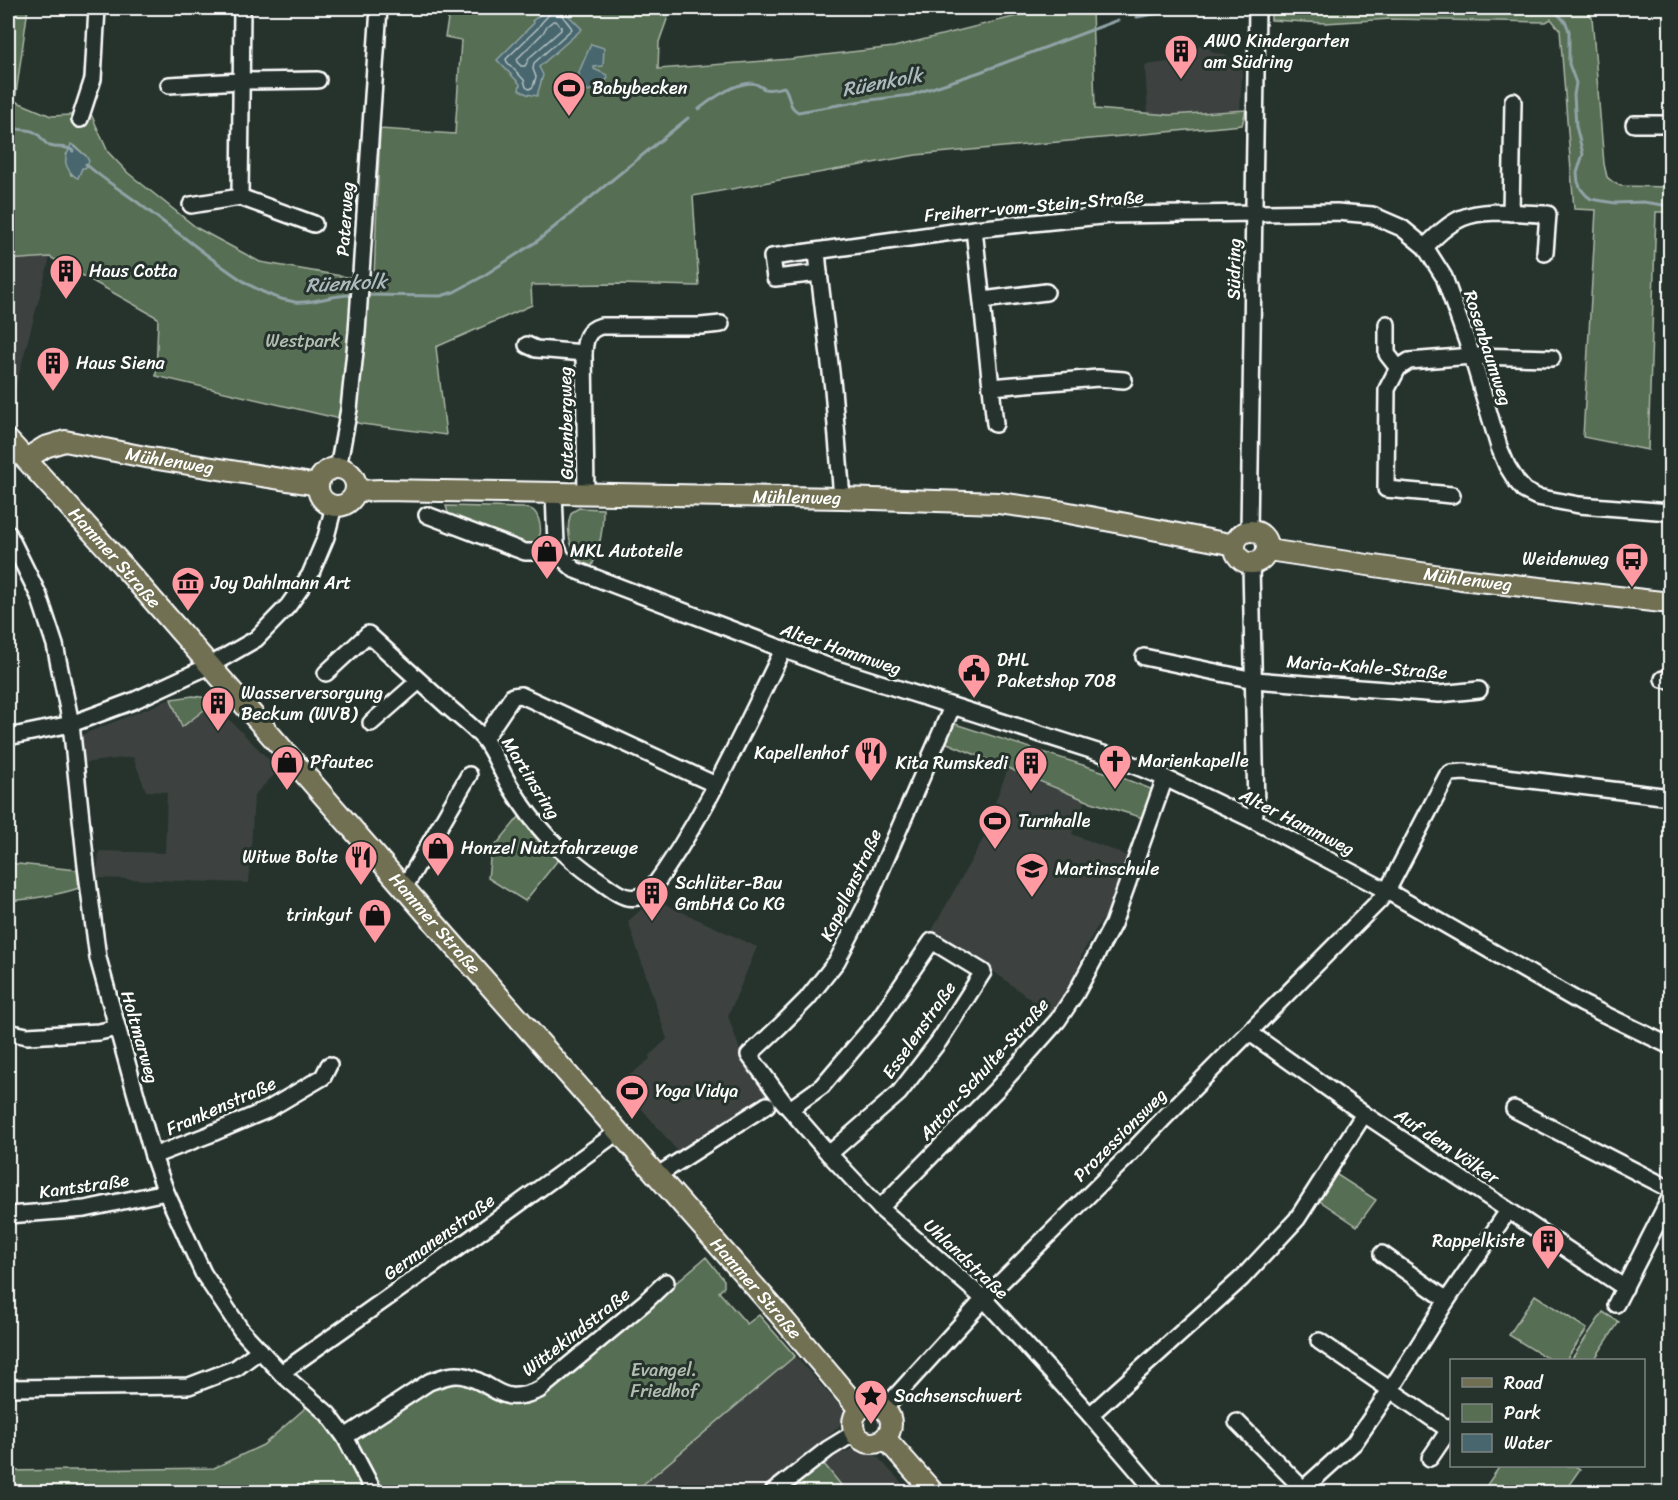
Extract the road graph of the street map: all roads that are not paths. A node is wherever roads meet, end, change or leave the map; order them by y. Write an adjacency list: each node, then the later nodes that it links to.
1 (97, 8): 9 (street)
2 (242, 8): 6 (street)
3 (379, 8): 36 (street, Paterweg)
4 (1257, 8): 14 (street, Südring)
5 (318, 80): 6 (street)
6 (241, 81): 7 (street); 12 (street)
7 (170, 85)
8 (1513, 101): 15 (street)
9 (80, 118)
10 (1634, 124): 11 (street)
11 (1671, 124)
12 (240, 197): 13 (street); 16 (street)
13 (191, 205)
14 (1255, 213): 17 (street, Freiherr-vom-Stein-Straße); 18 (street, Rosenbaumweg); 47 (street, Südring)
15 (1510, 213): 18 (street); 20 (street)
16 (314, 224)
17 (974, 229): 19 (street, Freiherr-vom-Stein-Straße); 23 (street)
18 (1425, 247): 28 (street, Rosenbaumweg)
19 (817, 251): 21 (street); 21 (street, Freiherr-vom-Stein-Straße)
20 (1545, 253)
21 (819, 273): 42 (street)
22 (1046, 292): 23 (street)
23 (983, 300): 32 (street)
24 (721, 324): 27 (street, Gutenbergweg)
25 (1387, 324): 30 (street)
26 (527, 345): 27 (street, Gutenbergweg)
27 (584, 353): 40 (street, Gutenbergweg)
28 (1472, 356): 29 (street); 30 (street); 44 (street, Rosenbaumweg)
29 (1552, 358)
30 (1398, 368): 41 (street)
31 (1124, 380): 32 (street)
32 (991, 387): 33 (street)
33 (995, 424)
34 (8, 440): 35 (main road, Hammer Straße)
35 (26, 459): 37 (main road, Mühlenweg); 54 (main road, Hammer Straße)
36 (338, 468): 37 (main road); 38 (main road)
37 (318, 485): 43 (main road)
38 (356, 491): 39 (main road, Mühlenweg); 43 (main road)
39 (554, 493): 40 (main road, Mühlenweg); 48 (street)
40 (586, 494): 42 (main road, Mühlenweg)
41 (1452, 495)
42 (842, 498): 47 (main road, Mühlenweg)
43 (334, 506): 54 (street)
44 (1671, 512)
45 (427, 515): 48 (street)
46 (8, 533): 61 (street, Holtmarweg)
47 (1242, 538): 49 (main road); 50 (main road)
48 (556, 545): 52 (street, Alter Hammweg)
49 (1268, 550): 50 (main road); 51 (main road, Mühlenweg)
50 (1251, 564): 56 (street)
51 (1671, 603)
52 (783, 650): 59 (street, Alter Hammweg); 66 (street, Martinsring)
53 (1144, 657): 56 (street, Maria-Kahle-Straße)
54 (209, 666): 61 (street); 69 (main road, Hammer Straße)
55 (326, 673): 57 (street, Martinsring)
56 (1254, 680): 58 (street, Maria-Kahle-Straße); 68 (street)
57 (419, 681): 60 (street); 63 (street, Martinsring)
58 (1479, 690)
59 (952, 706): 65 (street, Alter Hammweg); 75 (street, Kapellenstraße)
60 (371, 723)
61 (71, 724): 62 (street); 71 (street, Holtmarweg)
62 (8, 737)
63 (484, 739): 66 (street, Martinsring); 66 (street, Martinsring)
64 (469, 775): 69 (street)
65 (1165, 778): 68 (street, Alter Hammweg); 88 (street, Anton-Schulte-Straße)
66 (716, 785)
67 (1671, 797): 70 (street, Prozessionsweg)
68 (1252, 820): 70 (street, Alter Hammweg)
69 (404, 888): 81 (main road, Hammer Straße)
70 (1387, 891): 73 (street, Prozessionsweg); 74 (street, Alter Hammweg)
71 (117, 1028): 72 (street); 83 (street, Holtmarweg)
72 (8, 1032)
73 (1250, 1033): 80 (street, Auf dem Völker); 94 (street, Prozessionsweg)
74 (1671, 1046)
75 (748, 1054): 78 (street, Uhlandstraße)
76 (329, 1065): 83 (street, Frankenstraße)
77 (767, 1105): 84 (street)
78 (790, 1109): 82 (street, Uhlandstraße); 82 (street, Esselenstraße)
79 (1514, 1109): 85 (street)
80 (1364, 1114): 89 (street, Auf dem Völker); 104 (street)
81 (619, 1131): 84 (main road, Hammer Straße); 99 (street, Germanenstraße)
82 (829, 1154): 88 (street, Uhlandstraße)
83 (153, 1155): 86 (street, Holtmarweg)
84 (658, 1175): 102 (main road, Hammer Straße)
85 (1671, 1189)
86 (166, 1192): 90 (street, Kantstraße); 98 (street, Holtmarweg)
87 (1671, 1198): 93 (street)
88 (880, 1208): 94 (street, Uhlandstraße)
89 (1508, 1211): 93 (street, Auf dem Völker); 95 (street)
90 (8, 1215)
91 (1382, 1254): 95 (street)
92 (666, 1282): 108 (street, Wittekindstraße)
93 (1625, 1288): 96 (street)
94 (984, 1299): 103 (street, Prozessionsweg); 104 (street, Uhlandstraße)
95 (1447, 1300): 101 (street)
96 (1616, 1304)
97 (1319, 1341): 101 (street)
98 (260, 1350): 99 (street, Holtmarweg); 100 (street)
99 (281, 1373): 108 (street, Holtmarweg)
100 (8, 1388)
101 (1391, 1389): 106 (street); 115 (street)
102 (859, 1409): 103 (main road); 107 (main road)
103 (884, 1409): 109 (main road)
104 (1090, 1415): 114 (street, Uhlandstraße)
105 (1237, 1422): 115 (street)
106 (1450, 1428): 110 (street)
107 (854, 1433): 109 (main road); 112 (street)
108 (345, 1437): 111 (street, Holtmarweg)
109 (885, 1438): 113 (main road)
110 (1430, 1458)
111 (374, 1492)
112 (773, 1492)
113 (933, 1492)
114 (1156, 1492)
115 (1303, 1492)

